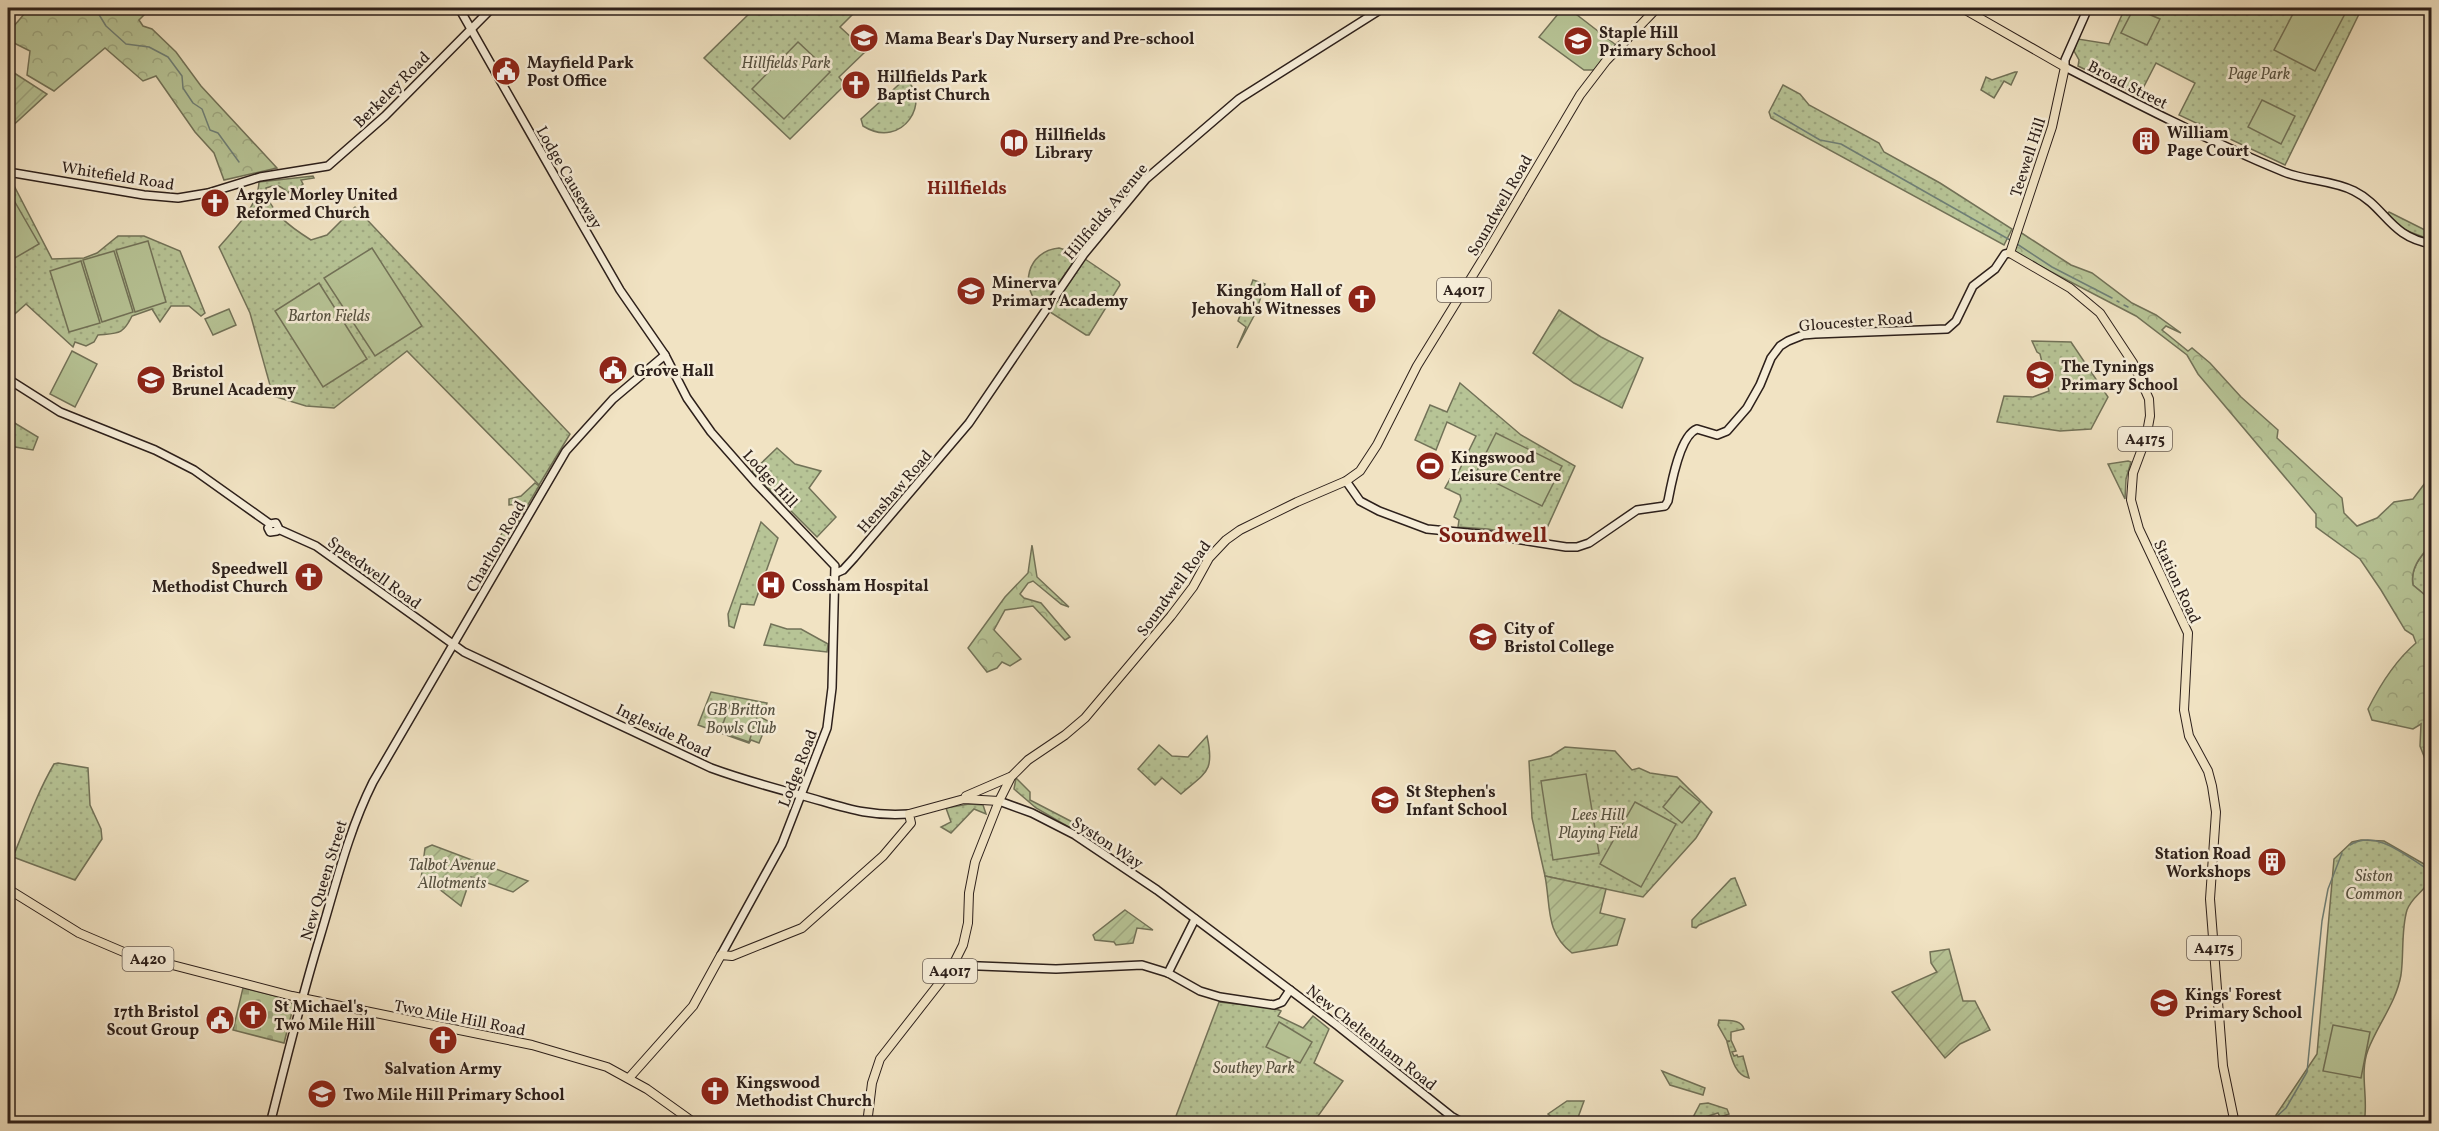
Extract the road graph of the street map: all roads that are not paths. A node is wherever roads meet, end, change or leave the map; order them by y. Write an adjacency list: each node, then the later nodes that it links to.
1 (459, 8): 7 (street, Lodge Causeway)
2 (492, 8): 7 (street, Berkeley Road)
3 (1383, 8): 16 (street, Hillfields Avenue)
4 (1657, 8): 17 (main road, Soundwell Road / A4017)
5 (1962, 8): 8 (main road, Broad Street)
6 (2088, 8): 8 (street)
7 (471, 29): 9 (street, Berkeley Road); 13 (street, Lodge Causeway)
8 (2065, 67): 11 (street, Broad Street); 12 (main road, Teewell Hill)
9 (328, 166): 10 (street, Whitefield Road)
10 (8, 172)
11 (2432, 244)
12 (2010, 250): 17 (street, Gloucester Road); 38 (main road, Station Road / A4175)
13 (665, 355): 15 (street, Lodge Causeway); 19 (street, Charlton Road)
14 (8, 379): 19 (street, Speedwell Road)
15 (687, 398): 18 (street, Lodge Hill)
16 (969, 423): 18 (street, Henshaw Road)
17 (1346, 481): 21 (main road, Soundwell Road / A4017)
18 (837, 573): 22 (street, Lodge Road)
19 (452, 644): 20 (street, Charlton Road); 22 (street, Ingleside Road)
20 (377, 773): 32 (street, New Queen Street)
21 (1011, 777): 23 (main road); 24 (main road, Soundwell Road / A4017)
22 (801, 795): 25 (street, Ingleside Road); 28 (street, Lodge Road)
23 (957, 800): 24 (main road); 25 (main road)
24 (999, 801): 27 (street, Syston Way); 29 (main road, A4017)
25 (909, 814): 28 (main road)
26 (8, 889): 32 (main road, Two Mile Hill Road / A420)
27 (1195, 919): 30 (street); 31 (street, Syston Way)
28 (721, 955): 33 (main road)
29 (954, 966): 30 (street, New Cheltenham Road); 37 (main road, A4017)
30 (1168, 973): 31 (street, New Cheltenham Road)
31 (1290, 990): 34 (street, New Cheltenham Road)
32 (302, 998): 33 (main road, Two Mile Hill Road / A420); 35 (street, New Queen Street)
33 (629, 1078): 36 (main road, Two Mile Hill Road / A420)
34 (1462, 1123)
35 (270, 1124)
36 (696, 1124)
37 (867, 1124)
38 (2235, 1124)

